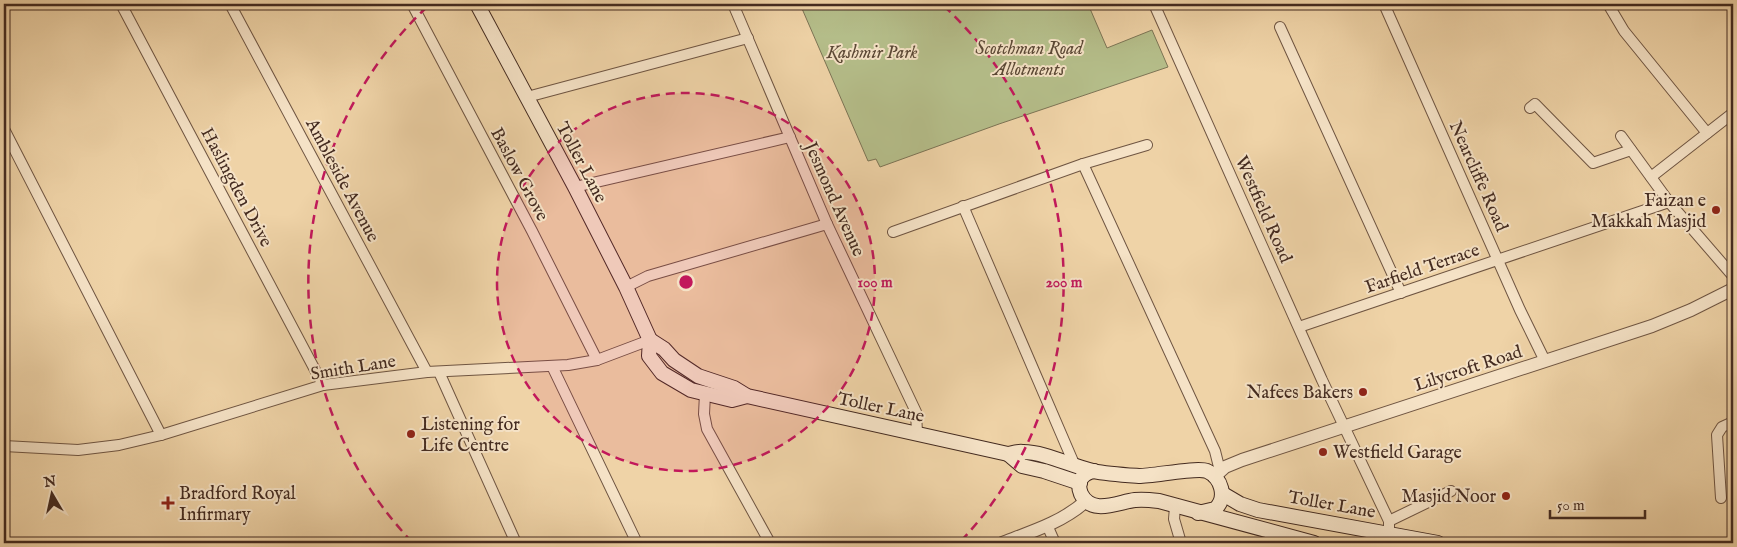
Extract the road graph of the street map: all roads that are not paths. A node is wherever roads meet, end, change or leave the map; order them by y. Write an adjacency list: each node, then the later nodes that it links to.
1 (121, 4): 40 (street, Haslingden Drive)
2 (230, 4): 37 (street, Ambleside Avenue)
3 (412, 4): 34 (street, Baslow Grove)
4 (477, 4): 11 (main road, Toller Lane)
5 (733, 4): 10 (street, Jesmond Avenue)
6 (1154, 4): 32 (street, Westfield Road)
7 (1384, 4): 27 (street, Nearcliffe Road)
8 (1608, 4): 15 (street)
9 (1280, 27): 31 (street)
10 (748, 38): 11 (street); 17 (street, Jesmond Avenue)
11 (527, 97): 22 (main road, Toller Lane)
12 (1530, 108): 19 (street)
13 (1733, 113): 15 (street)
14 (4, 129): 46 (street)
15 (1707, 133): 21 (street)
16 (1621, 136): 19 (street)
17 (790, 137): 22 (street); 25 (street, Jesmond Avenue)
18 (1147, 145): 20 (street)
19 (1631, 150): 21 (street)
20 (1083, 164): 24 (street); 51 (street)
21 (1651, 177): 23 (street)
22 (575, 187): 29 (main road, Toller Lane)
23 (1670, 202): 27 (street, Farfield Terrace); 28 (street)
24 (963, 206): 26 (street); 49 (street)
25 (827, 224): 29 (street); 45 (street, Jesmond Avenue)
26 (893, 232)
27 (1498, 260): 31 (street, Farfield Terrace); 35 (street, Nearcliffe Road)
28 (1733, 276)
29 (626, 286): 33 (main road, Toller Lane)
30 (1733, 289): 35 (street, Lilycroft Road)
31 (1401, 293): 32 (street, Farfield Terrace)
32 (1299, 327): 44 (street, Westfield Road)
33 (650, 340): 34 (street, Smith Lane); 39 (main road, Toller Lane); 41 (main road, Toller Lane)
34 (597, 360): 36 (street, Smith Lane)
35 (1546, 361): 44 (street, Lilycroft Road)
36 (552, 366): 38 (street, Smith Lane); 63 (street)
37 (427, 372): 38 (street, Smith Lane); 40 (street, Smith Lane)
38 (439, 372): 62 (street)
39 (721, 384): 41 (main road); 42 (main road, Toller Lane)
40 (324, 385): 46 (street, Smith Lane)
41 (705, 394): 42 (main road, Toller Lane); 64 (street)
42 (747, 396): 45 (main road, Toller Lane)
43 (1733, 422): 55 (street)
44 (1344, 427): 51 (street, Lilycroft Road); 61 (street, Westfield Road)
45 (917, 433): 48 (main road, Toller Lane)
46 (161, 434): 47 (street, Smith Lane)
47 (4, 446)
48 (1008, 454): 49 (main road, Toller Lane); 52 (main road, Toller Lane)
49 (1075, 466): 50 (main road, Toller Lane)
50 (1094, 471): 51 (main road, Toller Lane); 52 (main road)
51 (1217, 474): 54 (main road)
52 (1080, 483): 56 (main road)
53 (1450, 491): 61 (street)
54 (1223, 494): 58 (main road); 59 (main road, Toller Lane)
55 (1721, 498)
56 (1086, 501): 57 (main road); 60 (street)
57 (1175, 507): 58 (main road); 67 (street)
58 (1198, 512): 68 (main road)
59 (1311, 520): 61 (main road, Toller Lane); 68 (main road)
60 (1047, 525): 65 (street); 66 (street)
61 (1389, 527): 69 (main road, Toller Lane)
62 (516, 543)
63 (637, 543)
64 (770, 543)
65 (1002, 543)
66 (1056, 543)
67 (1181, 543)
68 (1310, 543)
69 (1438, 543)

